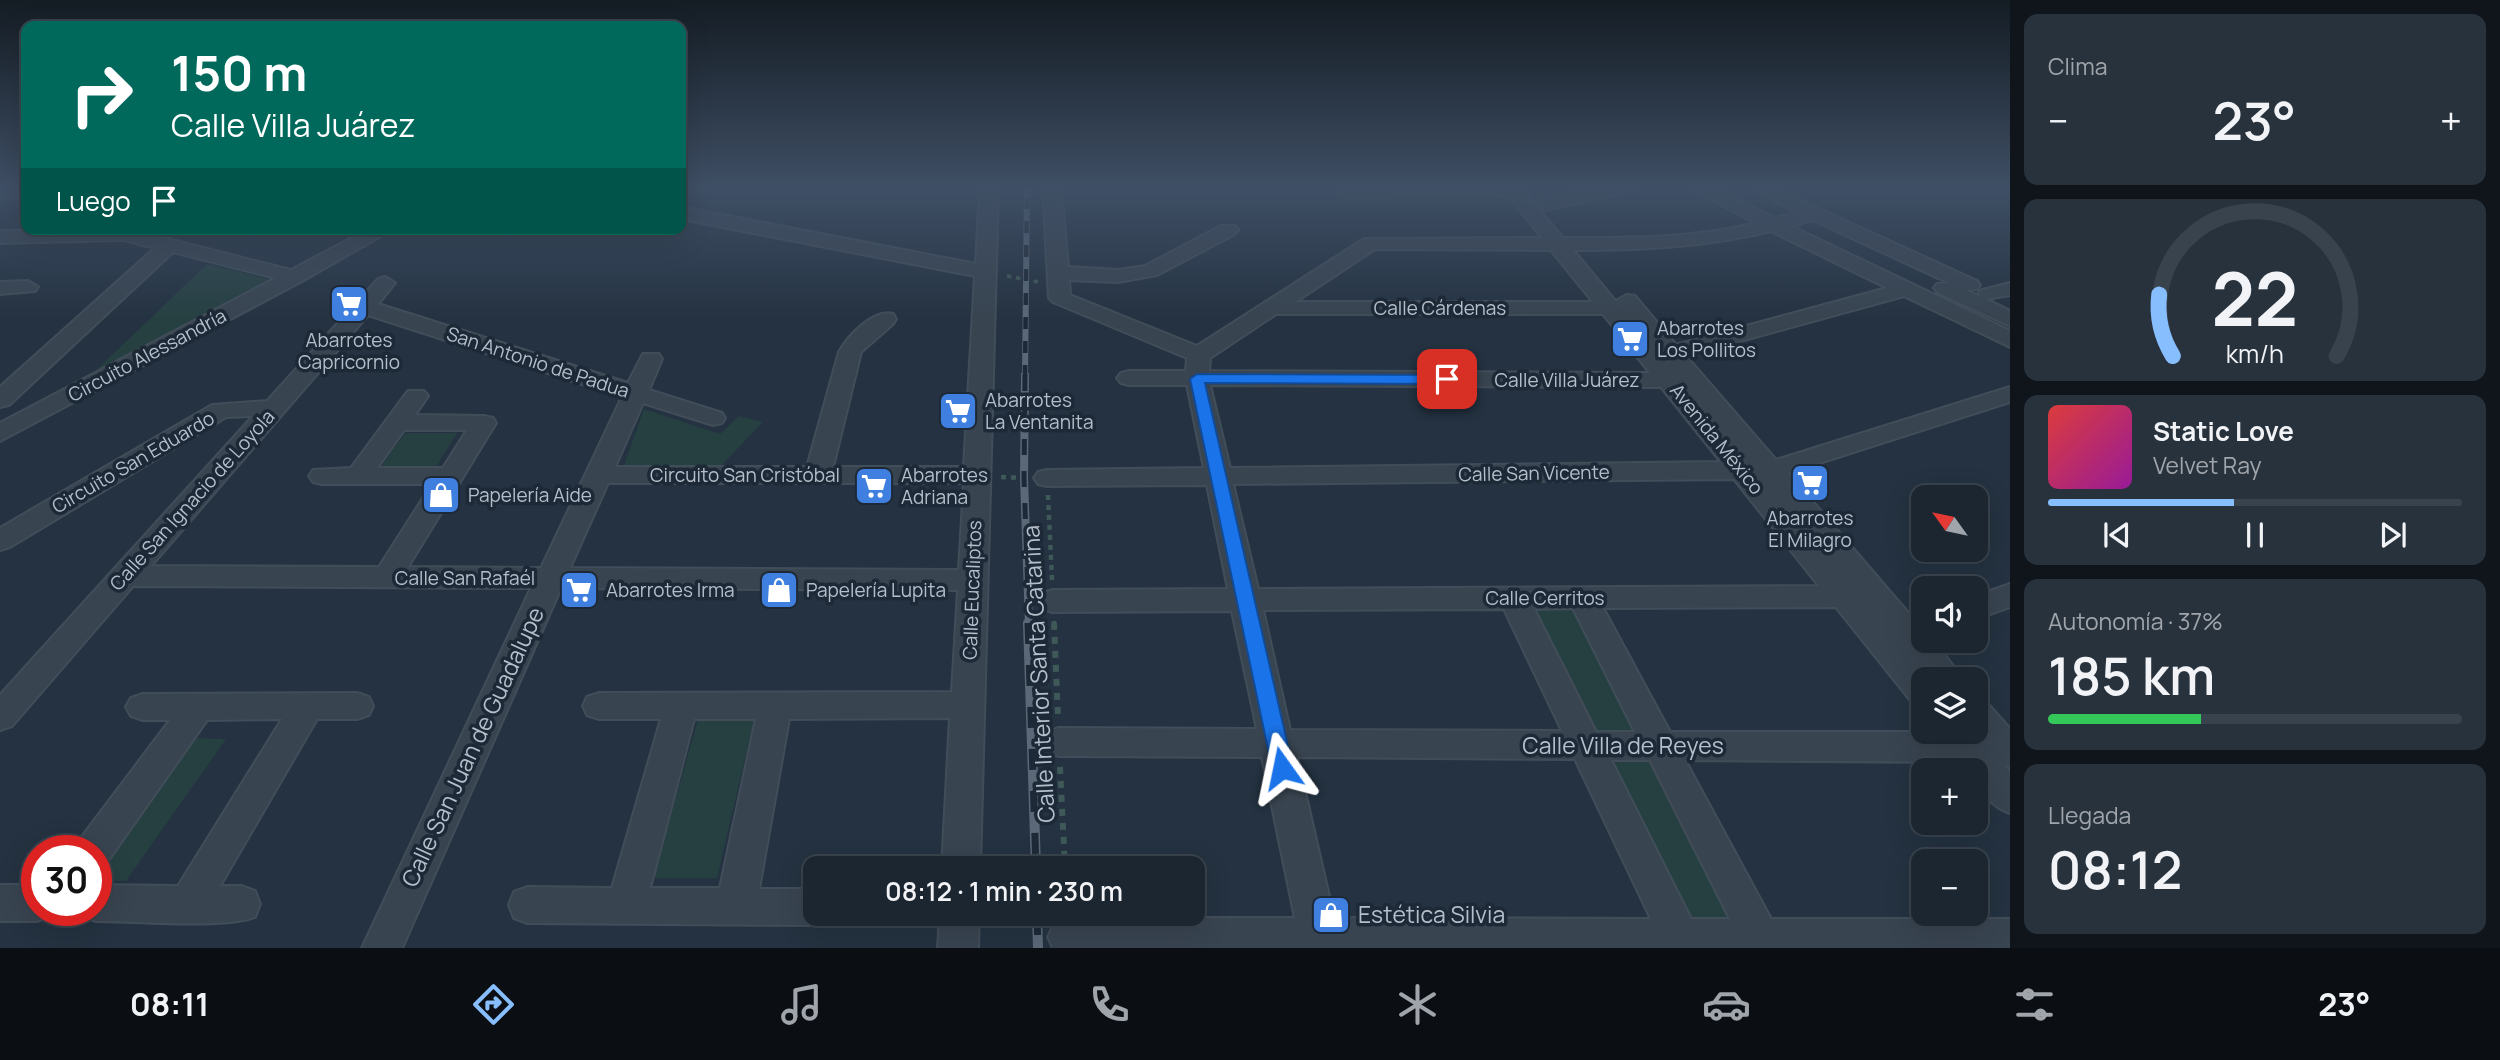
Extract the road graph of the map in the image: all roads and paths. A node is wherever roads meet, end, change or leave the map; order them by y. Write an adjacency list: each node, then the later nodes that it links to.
1 (775, 231): 17 (street)
2 (987, 231): 17 (street, Calle Eucaliptos)
3 (1055, 231): 19 (street)
4 (1226, 231): 19 (street)
5 (1558, 231): 16 (street, Avenida México)
6 (1738, 231): 16 (street)
7 (1789, 231): 23 (street)
8 (1836, 231): 30 (street)
9 (1845, 231): 24 (street)
10 (83, 235): 13 (street)
11 (128, 235): 15 (street)
12 (373, 235): 18 (street, Circuito Alessandría)
13 (0, 237)
14 (1371, 243): 16 (street); 27 (street)
15 (169, 245): 18 (street); 40 (street)
16 (1569, 245): 28 (street, Avenida México); 32 (street, Avenida México)
17 (985, 272): 19 (path); 50 (street, Calle Eucaliptos)
18 (295, 276): 44 (street, Circuito Alessandría)
19 (1058, 279): 34 (street)
20 (385, 283): 26 (street, Calle San Ignacio de Loyola)
21 (28, 287): 22 (street)
22 (0, 288)
23 (1906, 289): 31 (street); 32 (street)
24 (2000, 291): 25 (street)
25 (2010, 303)
26 (364, 307): 37 (street, San Antonio de Padua); 41 (street, Calle San Ignacio de Loyola)
27 (1269, 308): 28 (street, Calle Cárdenas); 34 (street)
28 (1610, 308): 36 (street, Avenida México)
29 (885, 318): 49 (street)
30 (2010, 319)
31 (2010, 340)
32 (1672, 353): 46 (street, Avenida México)
33 (650, 359): 37 (street, Calle San Juan de Guadalupe)
34 (1198, 367): 35 (street, Calle Villa Juárez); 36 (street, Calle Villa Juárez); 53 (street)
35 (1129, 378)
36 (1669, 380): 45 (street, Avenida México)
37 (635, 393): 42 (street, San Antonio de Padua); 48 (street, Calle San Juan de Guadalupe)
38 (2010, 394): 46 (street, Calle San Vicente)
39 (416, 396): 43 (street)
40 (0, 400)
41 (274, 408): 55 (street, Circuito San Eduardo); 56 (street, Calle San Ignacio de Loyola)
42 (713, 418)
43 (397, 422): 47 (street); 52 (street)
44 (0, 433)
45 (1742, 470): 46 (street, Calle San Vicente); 53 (street, Calle San Vicente); 61 (street, Avenida México)
46 (1770, 470): 67 (street, Avenida México)
47 (451, 475): 52 (street); 57 (street)
48 (597, 475): 49 (street, Circuito San Cristóbal); 58 (street, Calle San Juan de Guadalupe)
49 (818, 475): 50 (street, Circuito San Cristóbal)
50 (977, 475): 54 (path); 59 (street, Calle Eucaliptos)
51 (322, 476): 52 (street)
52 (358, 476)
53 (1218, 476): 54 (street, Calle San Vicente); 64 (street)
54 (1047, 478): 65 (path, Calle Interior Santa Catarina)
55 (0, 540)
56 (125, 576): 57 (street, Calle San Rafaél); 77 (street, Calle San Ignacio de Loyola)
57 (387, 578): 58 (street, Calle San Rafaél)
58 (550, 578): 59 (street, Calle San Rafaél); 105 (street, Calle San Juan de Guadalupe)
59 (973, 580): 70 (street, Calle Eucaliptos)
60 (2010, 595): 66 (street)
61 (1845, 596): 62 (street, Calle Cerritos); 68 (street, Avenida México)
62 (1583, 597): 63 (street, Calle Cerritos); 84 (street)
63 (1514, 598): 64 (street, Calle Cerritos); 83 (street)
64 (1245, 600): 65 (street, Calle Cerritos); 81 (street)
65 (1053, 601): 80 (path, Calle Interior Santa Catarina)
66 (1988, 603)
67 (1911, 625)
68 (1911, 677)
69 (775, 705): 70 (street); 73 (street); 97 (street)
70 (968, 705): 88 (street, Calle Eucaliptos)
71 (357, 706): 76 (street)
72 (599, 706): 73 (street)
73 (681, 706): 96 (street)
74 (143, 707): 75 (street)
75 (198, 707): 76 (street); 87 (street)
76 (307, 707): 93 (street)
77 (0, 717)
78 (1988, 727): 85 (street)
79 (1911, 741): 84 (street, Calle Villa de Reyes)
80 (1059, 742): 81 (street); 89 (path, Calle Interior Santa Catarina)
81 (1277, 744): 83 (street, Calle Villa de Reyes); 104 (street)
82 (1966, 744): 86 (street)
83 (1587, 746): 84 (street, Calle Villa de Reyes); 101 (street)
84 (1661, 746): 102 (street)
85 (2010, 753)
86 (2010, 798)
87 (105, 835)
88 (962, 856)
89 (1064, 856)
90 (0, 903): 91 (street)
91 (21, 903)
92 (112, 903): 93 (street)
93 (188, 904): 94 (street)
94 (241, 904)
95 (528, 905): 96 (street)
96 (626, 906): 97 (street)
97 (736, 906): 98 (street)
98 (803, 907)
99 (959, 926): 106 (street)
100 (1068, 937): 104 (street)
101 (1680, 938): 102 (street); 104 (street)
102 (1760, 938): 103 (street)
103 (2010, 938)
104 (1320, 943)
105 (382, 948)
106 (958, 948)

